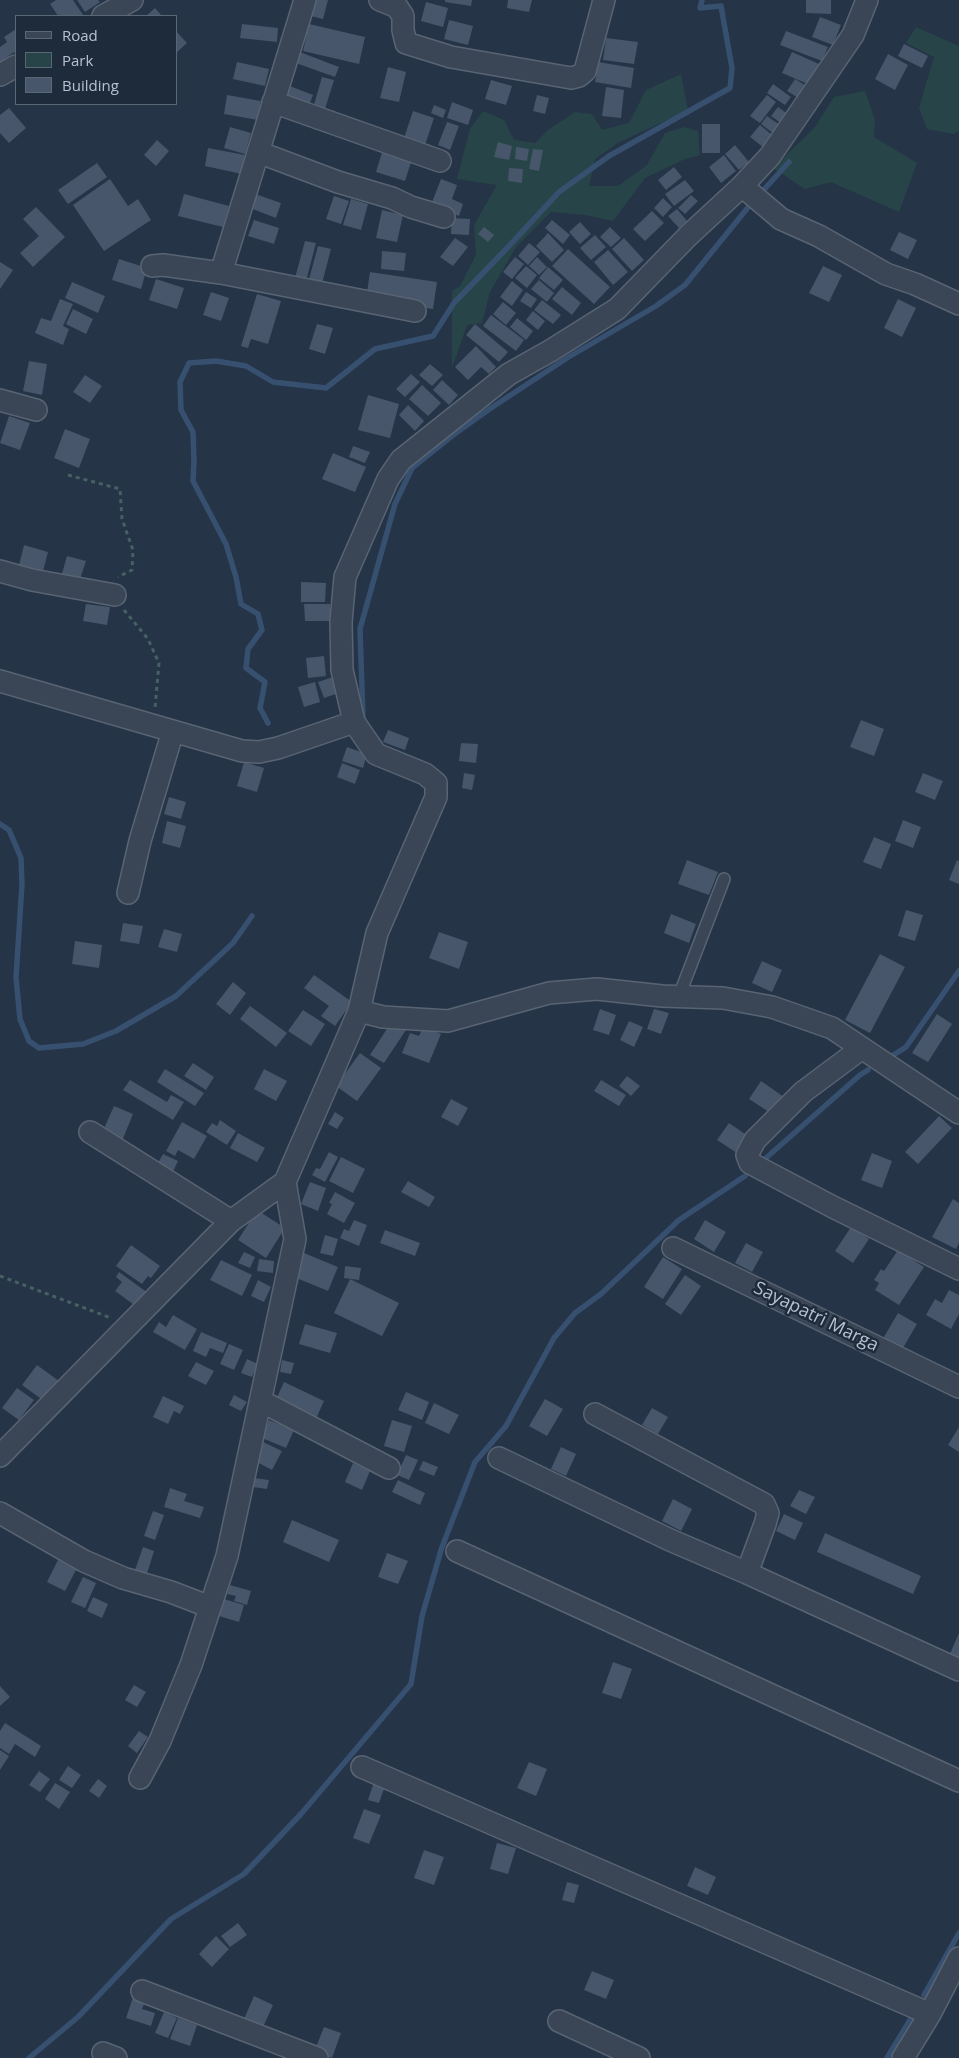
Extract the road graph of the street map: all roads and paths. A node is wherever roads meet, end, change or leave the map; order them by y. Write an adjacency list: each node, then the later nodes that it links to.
1 (132, 0): 6 (street)
2 (305, 0): 9 (street)
3 (380, 0): 4 (street)
4 (604, 0)
5 (867, 0): 12 (street)
6 (105, 15)
7 (15, 67): 8 (street)
8 (0, 75)
9 (273, 102): 10 (street); 11 (street)
10 (258, 152): 13 (street); 15 (street)
11 (440, 161)
12 (742, 186): 16 (street); 23 (street)
13 (444, 217)
14 (152, 266): 15 (street)
15 (221, 273): 17 (street)
16 (959, 304)
17 (415, 311)
18 (0, 400): 19 (street)
19 (36, 410)
20 (0, 571): 21 (street)
21 (115, 595)
22 (0, 681): 24 (street)
23 (354, 722): 24 (street); 28 (street)
24 (173, 731): 26 (street)
25 (724, 879): 27 (lane)
26 (128, 893)
27 (679, 996): 28 (street); 29 (street)
28 (359, 1011): 32 (street)
29 (862, 1048): 30 (street); 35 (street)
30 (959, 1113)
31 (90, 1132): 33 (street)
32 (285, 1182): 33 (street); 39 (street)
33 (232, 1222): 37 (street)
34 (673, 1248): 38 (street, Sayapatri Marga)
35 (959, 1268)
36 (0, 1276): 37 (path)
37 (130, 1325): 41 (street)
38 (959, 1387)
39 (261, 1401): 43 (street); 47 (street)
40 (595, 1414): 46 (street)
41 (0, 1456)
42 (499, 1458): 46 (street)
43 (389, 1468)
44 (0, 1513): 47 (street)
45 (457, 1551): 51 (street)
46 (747, 1573): 48 (street)
47 (210, 1608): 50 (street)
48 (959, 1670)
49 (362, 1767): 54 (street)
50 (140, 1778)
51 (959, 1781)
52 (959, 1958): 54 (street)
53 (142, 1991): 56 (street)
54 (930, 2014): 58 (street)
55 (559, 2021): 57 (street)
56 (316, 2058)
57 (639, 2058)
58 (903, 2058)

